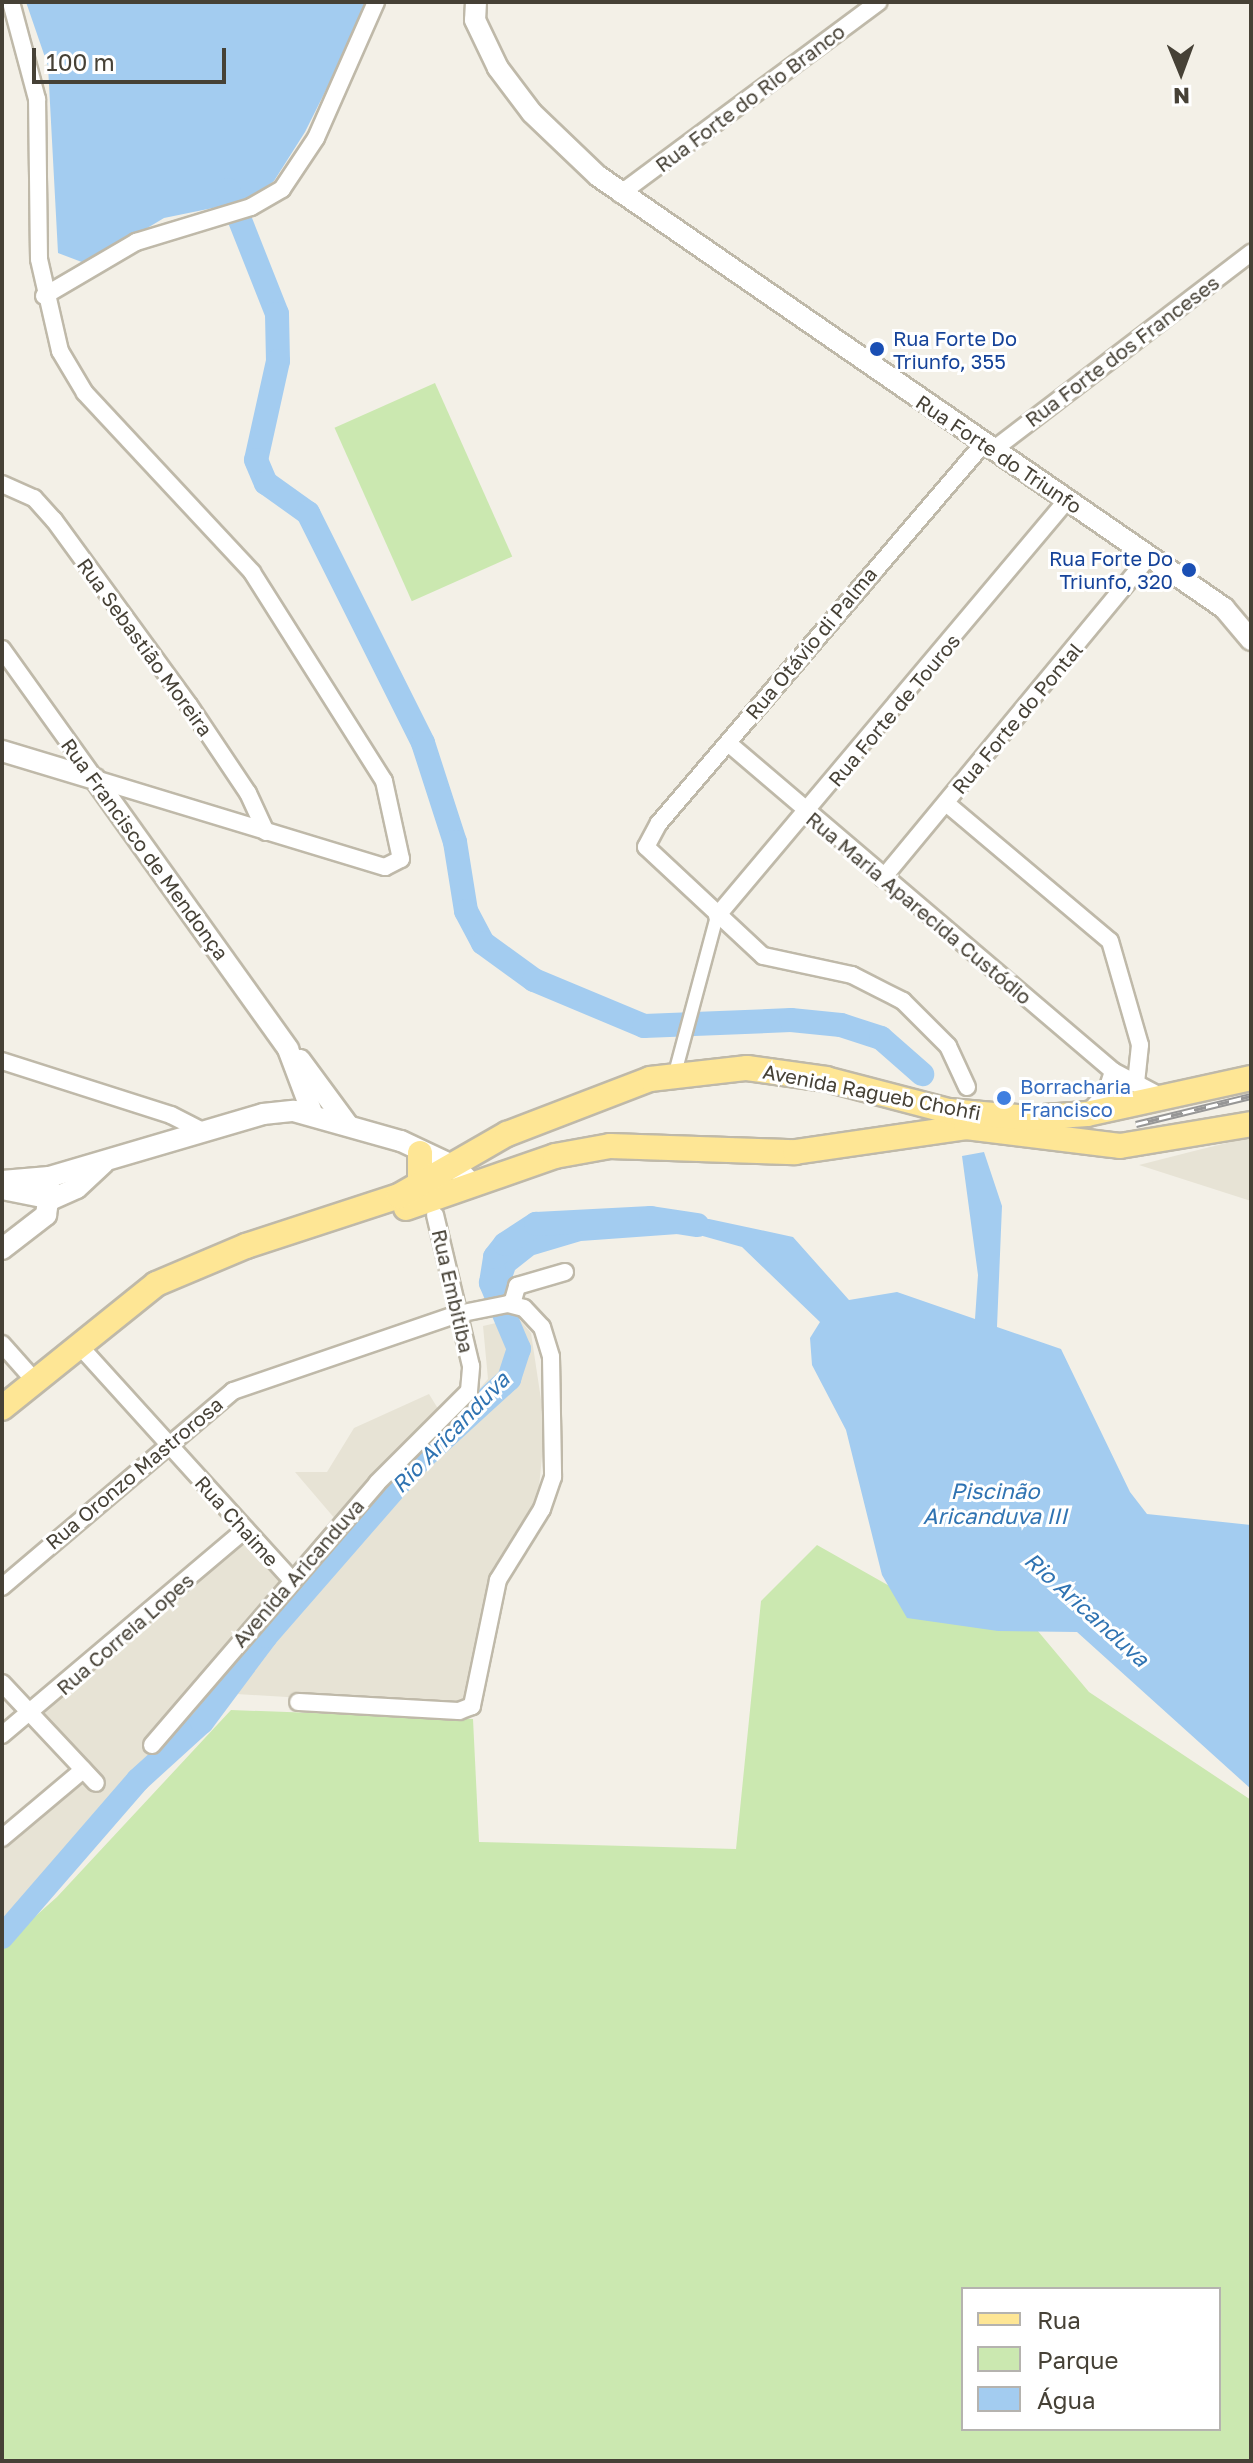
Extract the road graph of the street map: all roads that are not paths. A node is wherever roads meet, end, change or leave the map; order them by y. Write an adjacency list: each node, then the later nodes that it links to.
1 (11, 2): 7 (street)
2 (376, 2): 7 (street)
3 (476, 2): 5 (street, Rua Forte do Triunfo)
4 (879, 2): 5 (street, Rua Forte do Rio Branco)
5 (620, 194): 8 (street, Rua Forte do Triunfo)
6 (1251, 253): 8 (street, Rua Forte dos Franceses)
7 (44, 296): 19 (street)
8 (988, 447): 10 (street, Rua Forte do Triunfo); 14 (street, Rua Otávio di Palma)
9 (2, 484): 19 (street, Rua Sebastião Moreira)
10 (1067, 500): 11 (street, Rua Forte do Triunfo); 18 (street, Rua Forte de Touros)
11 (1149, 556): 12 (street, Rua Forte do Triunfo); 17 (street, Rua Forte do Pontal)
12 (1251, 640)
13 (2, 649): 16 (street, Rua Francisco de Mendonça)
14 (728, 743): 18 (street, Rua Maria Aparecida Custódio); 21 (street, Rua Otávio di Palma)
15 (2, 751): 16 (street)
16 (95, 779): 19 (street); 22 (street, Rua Francisco de Mendonça)
17 (946, 803): 20 (street, Rua Forte do Pontal); 28 (street)
18 (807, 813): 20 (street, Rua Maria Aparecida Custódio); 21 (street, Rua Forte de Touros)
19 (266, 832)
20 (883, 878): 24 (street, Rua Maria Aparecida Custódio)
21 (717, 916): 25 (street); 27 (street)
22 (288, 1049): 31 (street, Rua Francisco de Mendonça); 33 (street, Rua Francisco de Mendonça)
23 (2, 1061): 34 (street)
24 (1113, 1071): 28 (street, Rua Maria Aparecida Custódio); 30 (street)
25 (675, 1073): 30 (main road, Avenida Ragueb Chohfi); 39 (main road, Avenida Ragueb Chohfi)
26 (1251, 1078): 28 (main road, Avenida Ragueb Chohfi)
27 (967, 1087)
28 (1146, 1094): 30 (main road, Avenida Ragueb Chohfi); 36 (main road)
29 (1251, 1112): 35 (main road)
30 (1087, 1114)
31 (313, 1115): 33 (street); 34 (street)
32 (1251, 1124): 35 (main road, Avenida Ragueb Chohfi)
33 (348, 1125): 37 (street)
34 (202, 1131): 38 (street)
35 (1179, 1140): 36 (main road, Avenida Ragueb Chohfi)
36 (1148, 1144): 39 (main road, Avenida Ragueb Chohfi)
37 (410, 1147): 39 (street); 42 (main road)
38 (107, 1161): 40 (street); 44 (street)
39 (473, 1170): 42 (main road, Avenida Ragueb Chohfi); 51 (main road, Avenida Ragueb Chohfi)
40 (49, 1177): 41 (street); 44 (street)
41 (2, 1181)
42 (420, 1187): 53 (main road, Avenida Ragueb Chohfi)
43 (2, 1189): 44 (street)
44 (52, 1199): 46 (street)
45 (435, 1215): 49 (street, Rua Embitiba)
46 (2, 1249)
47 (565, 1272): 48 (street)
48 (508, 1304): 49 (street, Rua Oronzo Mastrorosa); 61 (street)
49 (458, 1314): 52 (street, Rua Embitiba); 56 (street, Rua Oronzo Mastrorosa)
50 (2, 1344): 53 (street)
51 (86, 1353): 55 (main road, Avenida Ragueb Chohfi); 56 (street, Rua Chaime)
52 (471, 1366): 58 (street, Avenida Aricanduva)
53 (34, 1380): 54 (main road, Avenida Ragueb Chohfi)
54 (2, 1408)
55 (2, 1427)
56 (166, 1441): 57 (street, Rua Chaime); 59 (street, Rua Oronzo Mastrorosa)
57 (246, 1529): 58 (street, Rua Chaime); 62 (street, Rua Correia Lopes)
58 (293, 1581): 64 (street, Avenida Aricanduva)
59 (2, 1587)
60 (2, 1683): 62 (street)
61 (298, 1702)
62 (31, 1716): 63 (street, Rua Correia Lopes); 65 (street)
63 (2, 1735)
64 (152, 1745)
65 (83, 1770): 66 (street); 67 (street)
66 (96, 1783)
67 (2, 1838)

